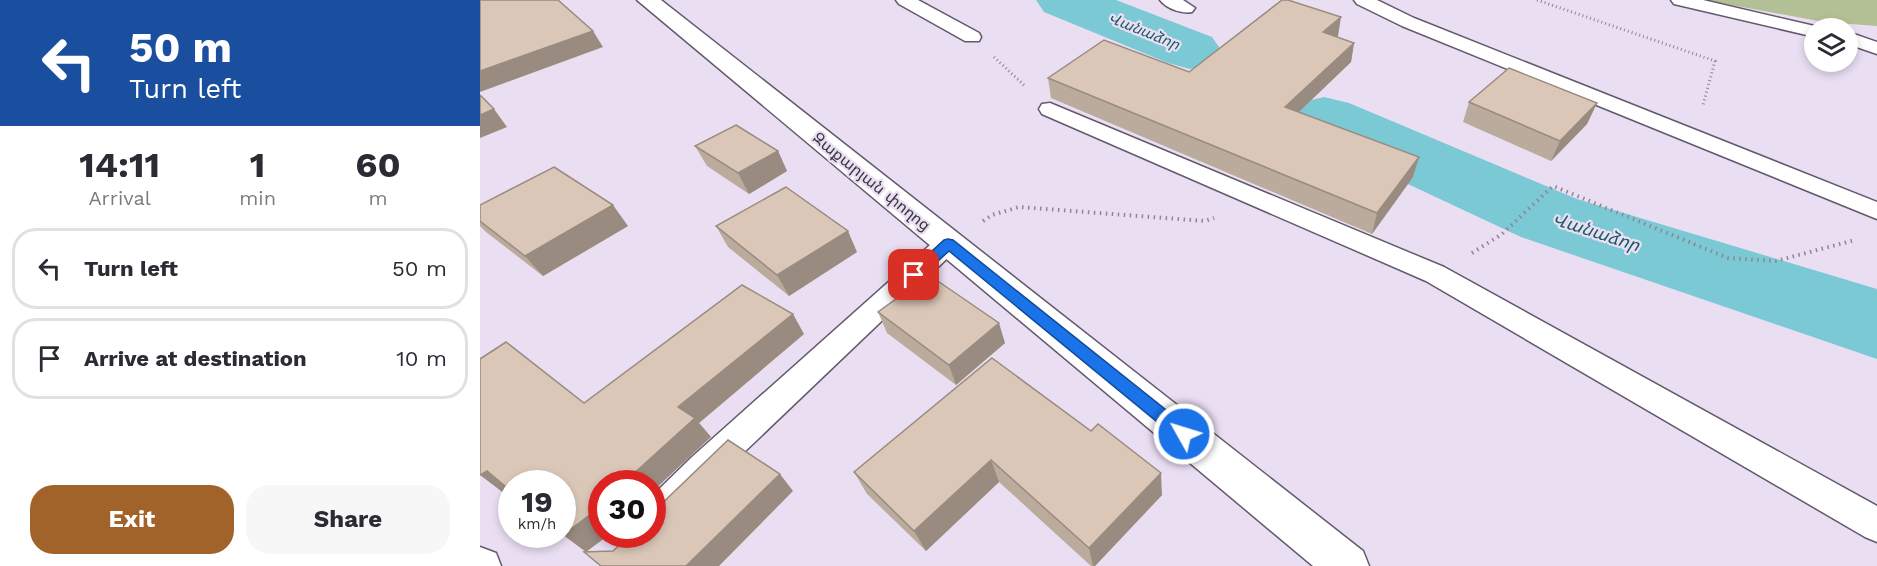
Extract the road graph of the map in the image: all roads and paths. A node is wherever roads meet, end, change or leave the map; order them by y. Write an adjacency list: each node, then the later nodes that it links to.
1 (648, 0): 20 (street, Զաքարյան փողոց)
2 (905, 0): 9 (lane)
3 (1169, 0): 7 (lane)
4 (1363, 0): 15 (lane)
5 (1537, 0): 13 (path)
6 (1680, 0): 8 (lane)
7 (1186, 8)
8 (1804, 28)
9 (972, 37): 14 (path)
10 (1858, 41): 11 (lane)
11 (1877, 48)
12 (1716, 56): 13 (path)
13 (1715, 61): 15 (path)
14 (1050, 109): 16 (lane)
15 (1694, 137): 17 (lane)
16 (1270, 203): 20 (path); 22 (lane)
17 (1877, 211)
18 (1866, 237): 19 (path)
19 (1495, 240)
20 (948, 243): 21 (lane); 23 (street, Զաքարյան փողոց)
21 (666, 506)
22 (1877, 525)
23 (1347, 566)

